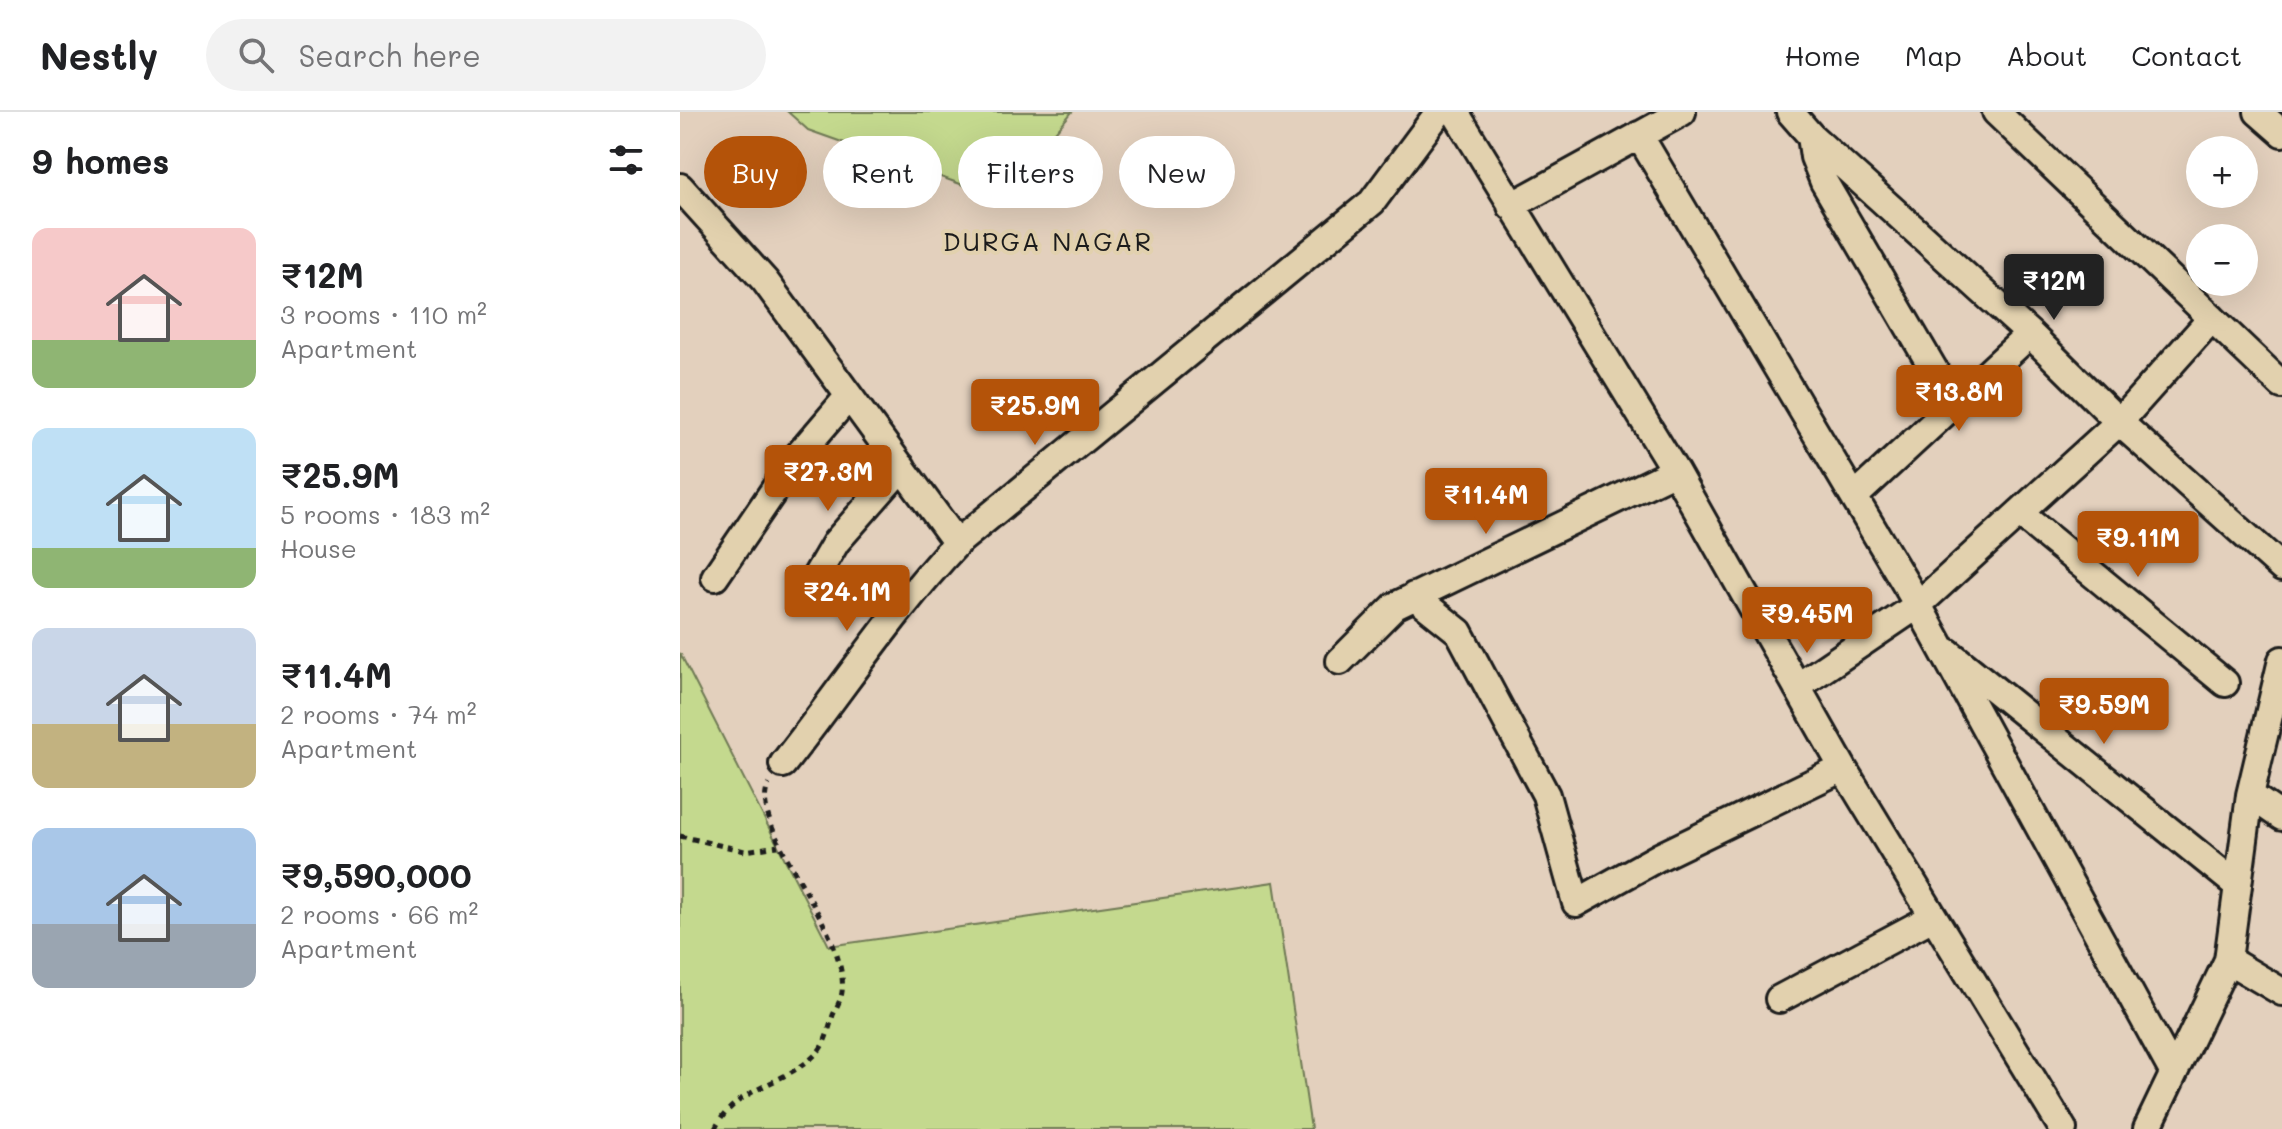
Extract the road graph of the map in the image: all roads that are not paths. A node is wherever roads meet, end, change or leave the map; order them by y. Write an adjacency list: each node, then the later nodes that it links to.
1 (1439, 112): 22 (street)
2 (1455, 112): 11 (street)
3 (1682, 112): 8 (street)
4 (1790, 112): 9 (street)
5 (1996, 112): 12 (street)
6 (2258, 112): 7 (street)
7 (2282, 133)
8 (1639, 135): 11 (street); 20 (street)
9 (1811, 136): 13 (street); 16 (street)
10 (680, 187): 15 (street)
11 (1511, 206): 19 (street)
12 (2212, 318): 14 (street); 17 (street)
13 (2030, 334): 16 (street); 17 (street)
14 (2282, 385)
15 (849, 396): 18 (street); 24 (street)
16 (1954, 404): 20 (street)
17 (2119, 422): 21 (street); 23 (street)
18 (902, 467): 22 (street); 25 (street)
19 (1675, 471): 26 (street); 32 (street)
20 (1855, 496): 27 (street)
21 (2019, 513): 27 (street); 31 (street)
22 (957, 543): 33 (street)
23 (2282, 568)
24 (715, 577)
25 (805, 595)
26 (1414, 596): 30 (street); 34 (street)
27 (1918, 605): 28 (street); 32 (street)
28 (1939, 644): 37 (street); 42 (street)
29 (2282, 660): 35 (street)
30 (1340, 661)
31 (2225, 683)
32 (1797, 687): 34 (street)
33 (783, 764)
34 (1843, 768): 38 (street)
35 (2250, 795): 36 (street); 37 (street)
36 (2282, 817)
37 (2238, 886): 39 (street)
38 (1933, 917): 41 (street); 43 (street)
39 (2228, 960): 40 (street); 42 (street)
40 (2282, 992)
41 (1779, 999)
42 (2172, 1070): 44 (street)
43 (2063, 1129)
44 (2147, 1129)

